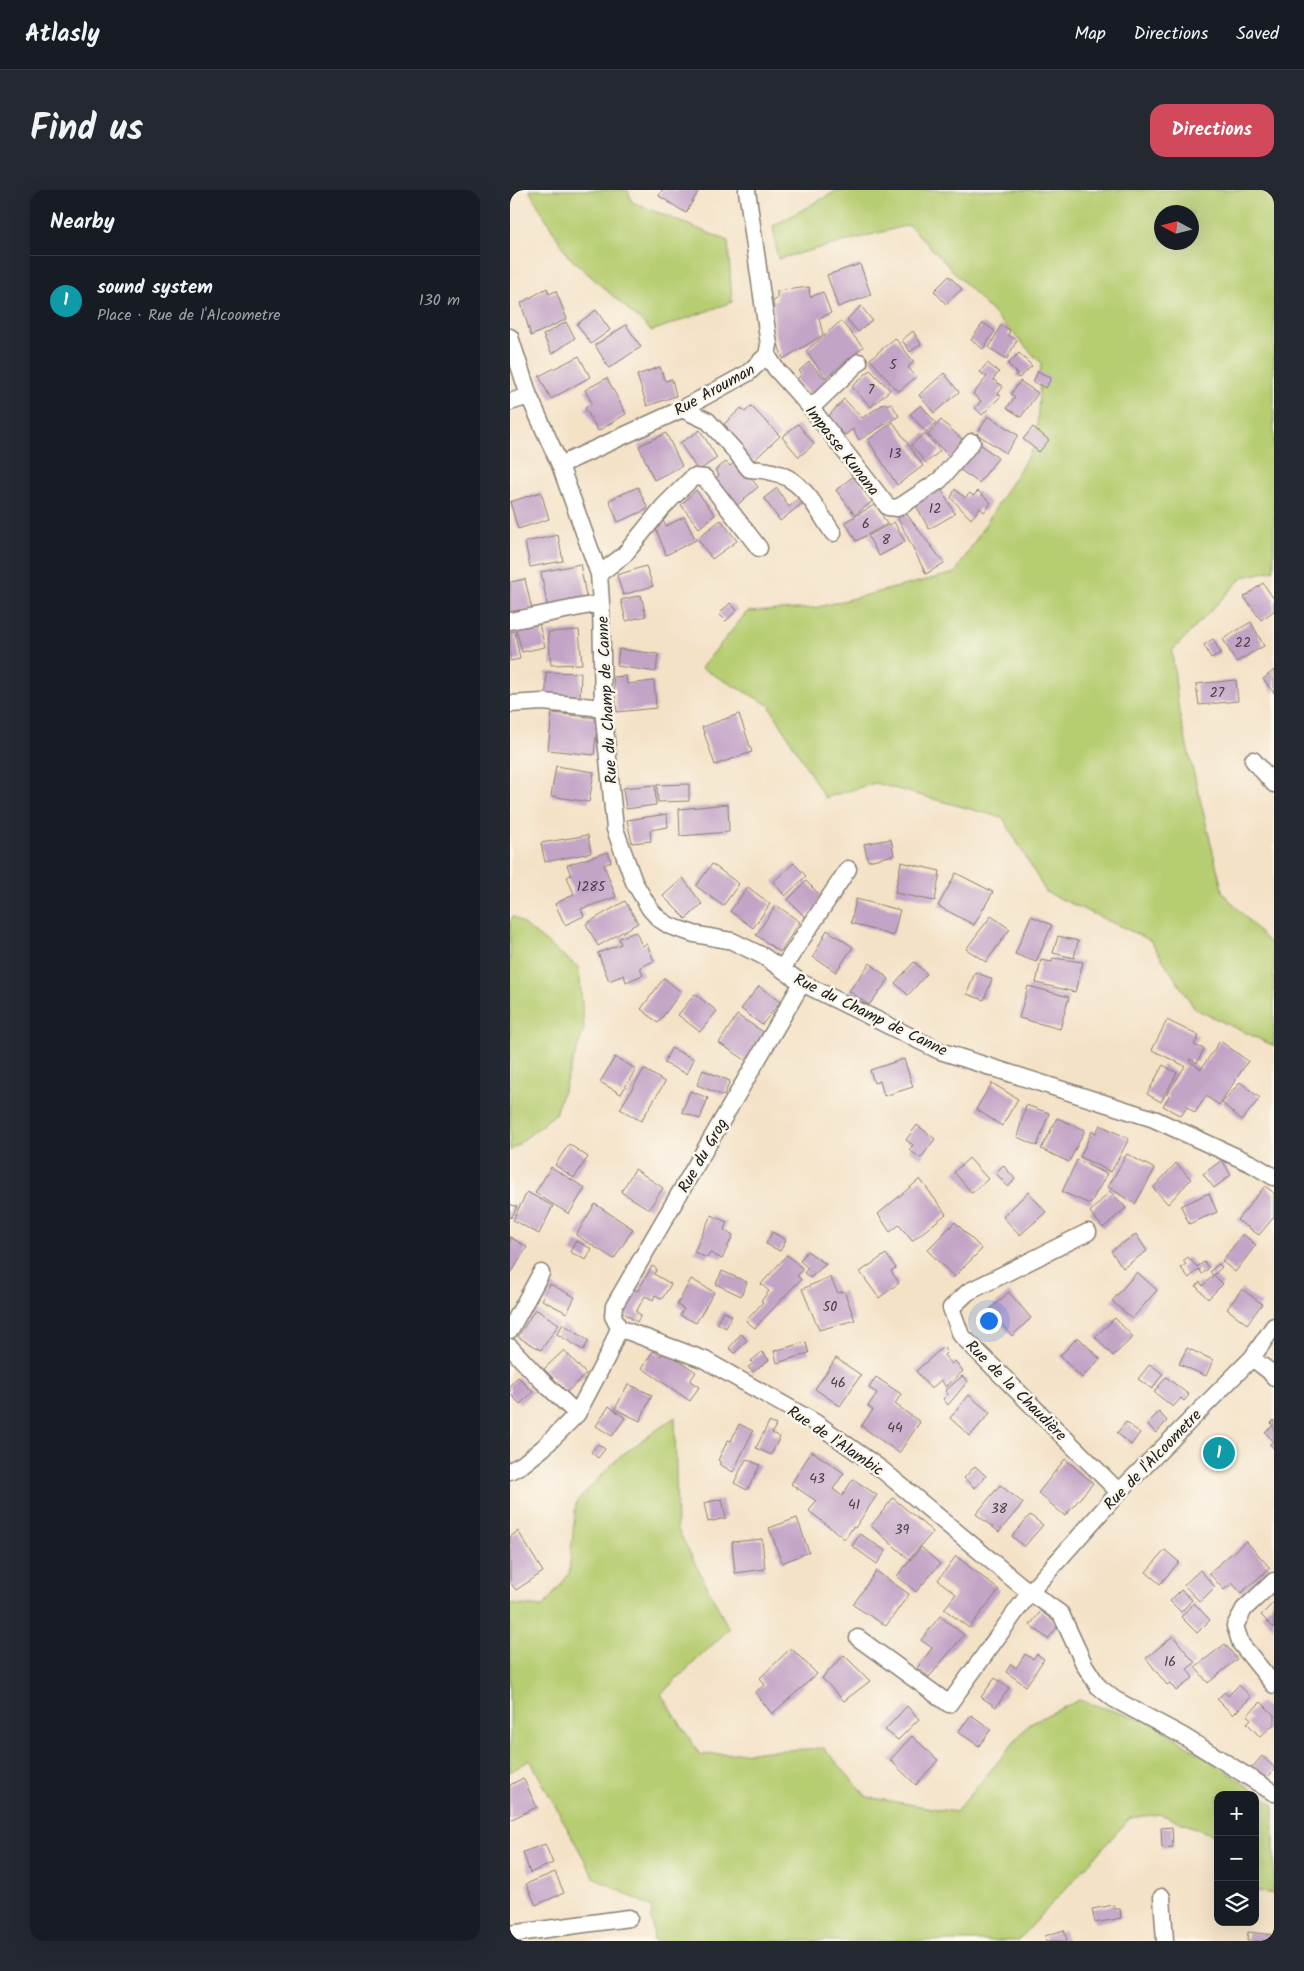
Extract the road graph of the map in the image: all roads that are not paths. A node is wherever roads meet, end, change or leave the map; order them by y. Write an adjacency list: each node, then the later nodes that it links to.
1 (747, 190): 3 (street, Rue Arouman)
2 (510, 337): 5 (street, Rue du Champ de Canne)
3 (767, 355): 7 (street, Impasse Kunana); 8 (street, Rue Arouman)
4 (859, 362): 7 (street)
5 (529, 396): 6 (street); 10 (street, Rue du Champ de Canne)
6 (510, 402)
7 (811, 408): 9 (street, Impasse Kunana)
8 (682, 409): 10 (street, Rue Arouman); 11 (street)
9 (972, 442)
10 (560, 465): 13 (street, Rue du Champ de Canne)
11 (833, 533)
12 (759, 548): 13 (street)
13 (598, 574): 14 (street, Rue du Champ de Canne)
14 (601, 603): 15 (street); 17 (street, Rue du Champ de Canne)
15 (510, 621)
16 (510, 704): 17 (street)
17 (603, 708): 21 (street, Rue du Champ de Canne)
18 (1253, 760): 19 (street)
19 (1274, 784)
20 (848, 869): 21 (street)
21 (782, 968): 22 (street, Rue du Champ de Canne)
22 (802, 983): 23 (street, Rue du Champ de Canne); 27 (street, Rue du Grog)
23 (1274, 1177)
24 (1088, 1232): 34 (street, Rue de la Chaudière)
25 (541, 1273): 28 (street)
26 (1274, 1326): 30 (street, Rue de l'Alcoometre)
27 (619, 1328): 32 (street); 36 (street, Rue de l'Alambic)
28 (510, 1330)
29 (510, 1347): 32 (street)
30 (1252, 1358): 31 (street); 34 (street, Rue de l'Alcoometre)
31 (1274, 1377)
32 (576, 1414): 33 (street)
33 (510, 1471)
34 (1119, 1492): 36 (street, Rue de l'Alcoometre)
35 (1274, 1581): 38 (street)
36 (1030, 1592): 37 (street, Rue de l'Alcoometre); 39 (street, Rue de l'Alambic)
37 (858, 1638)
38 (1274, 1685)
39 (1274, 1793)
40 (1162, 1897): 43 (street)
41 (629, 1918): 42 (street)
42 (510, 1934)
43 (1165, 1941)

